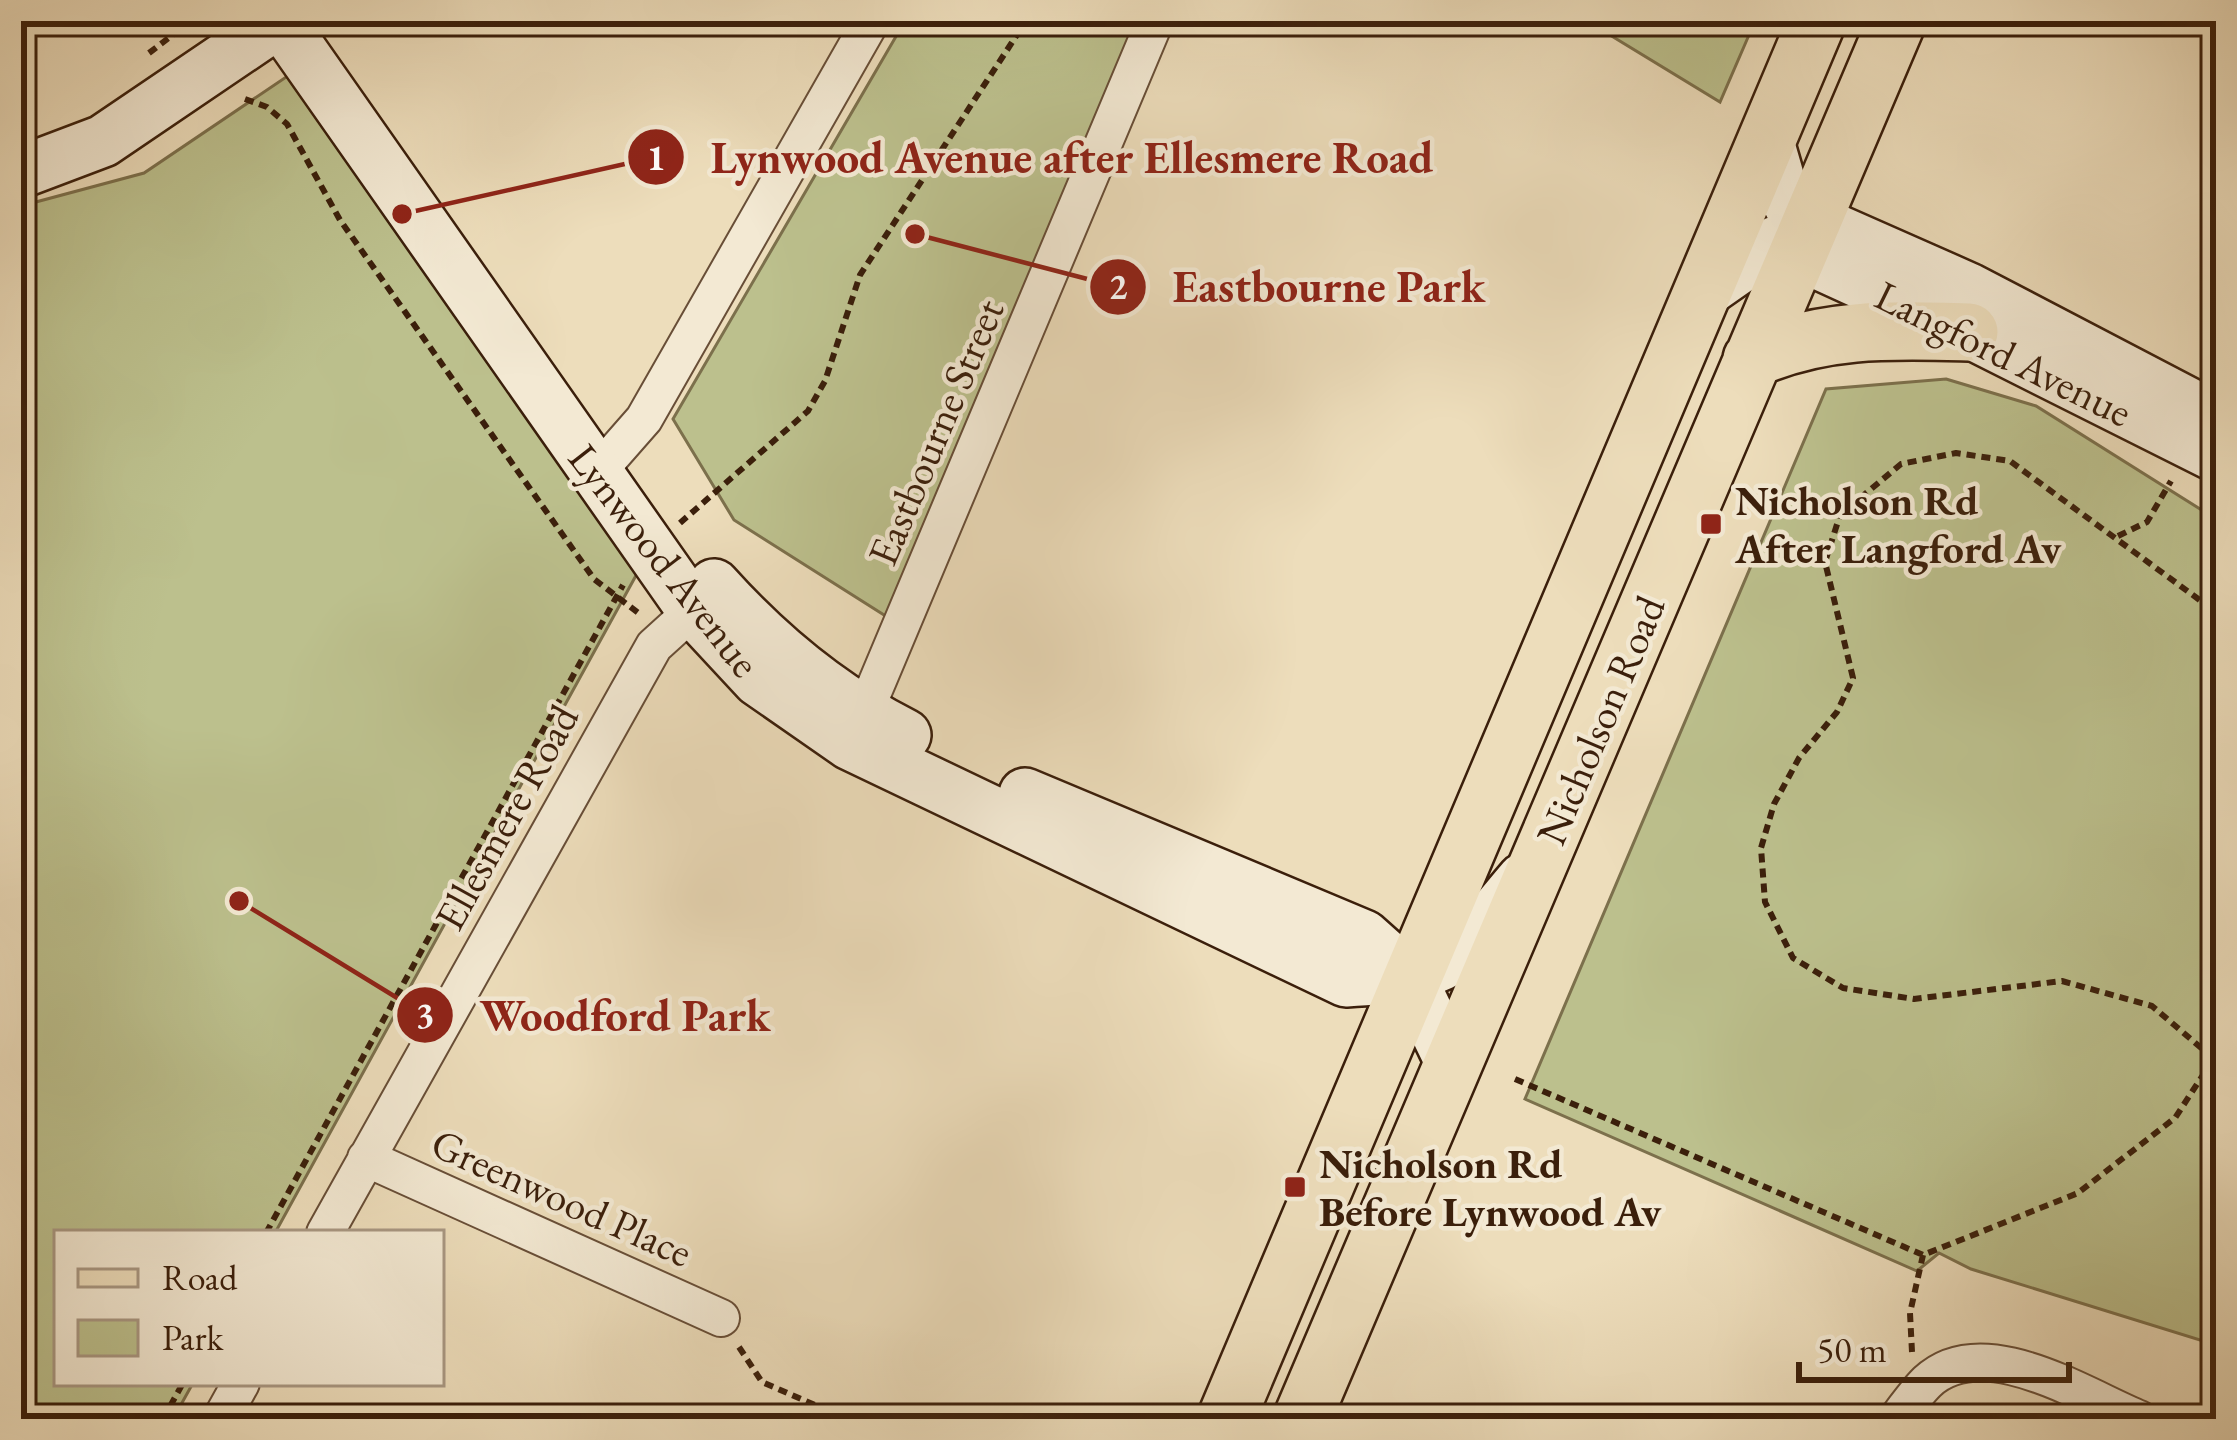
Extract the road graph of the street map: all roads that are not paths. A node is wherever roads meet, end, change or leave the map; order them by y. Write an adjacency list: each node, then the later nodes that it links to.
1 (280, 21): 7 (street); 16 (street, Lynwood Avenue)
2 (316, 21): 16 (street, Lynwood Avenue)
3 (871, 21): 16 (street)
4 (1155, 21): 18 (street, Eastbourne Street)
5 (1817, 21): 8 (main road, Nicholson Road)
6 (1897, 21): 10 (main road, Nicholson Road)
7 (198, 36): 9 (street)
8 (1767, 138): 10 (street, Langford Avenue); 11 (main road, Nicholson Road)
9 (21, 172)
10 (1804, 236): 11 (street, Langford Avenue); 12 (street, Langford Avenue); 13 (main road, Nicholson Road); 14 (street, Langford Avenue)
11 (1700, 295): 20 (main road, Nicholson Road)
12 (1969, 332): 13 (main road); 15 (street, Langford Avenue)
13 (1752, 359): 19 (main road, Nicholson Road)
14 (2216, 418)
15 (2216, 456)
16 (605, 465): 17 (street, Lynwood Avenue)
17 (706, 599): 18 (street, Lynwood Avenue); 22 (street, Ellesmere Road)
18 (857, 729): 20 (street, Lynwood Avenue)
19 (1540, 859): 20 (street, Lynwood Avenue); 21 (main road, Nicholson Road)
20 (1410, 977): 21 (street); 28 (main road, Nicholson Road)
21 (1452, 1064): 29 (main road, Nicholson Road)
22 (366, 1159): 23 (street, Ellesmere Road); 24 (street, Greenwood Place)
23 (327, 1230)
24 (722, 1318)
25 (239, 1386): 27 (street)
26 (1907, 1407): 30 (street)
27 (221, 1419)
28 (1226, 1419)
29 (1302, 1419)
30 (2139, 1419)

